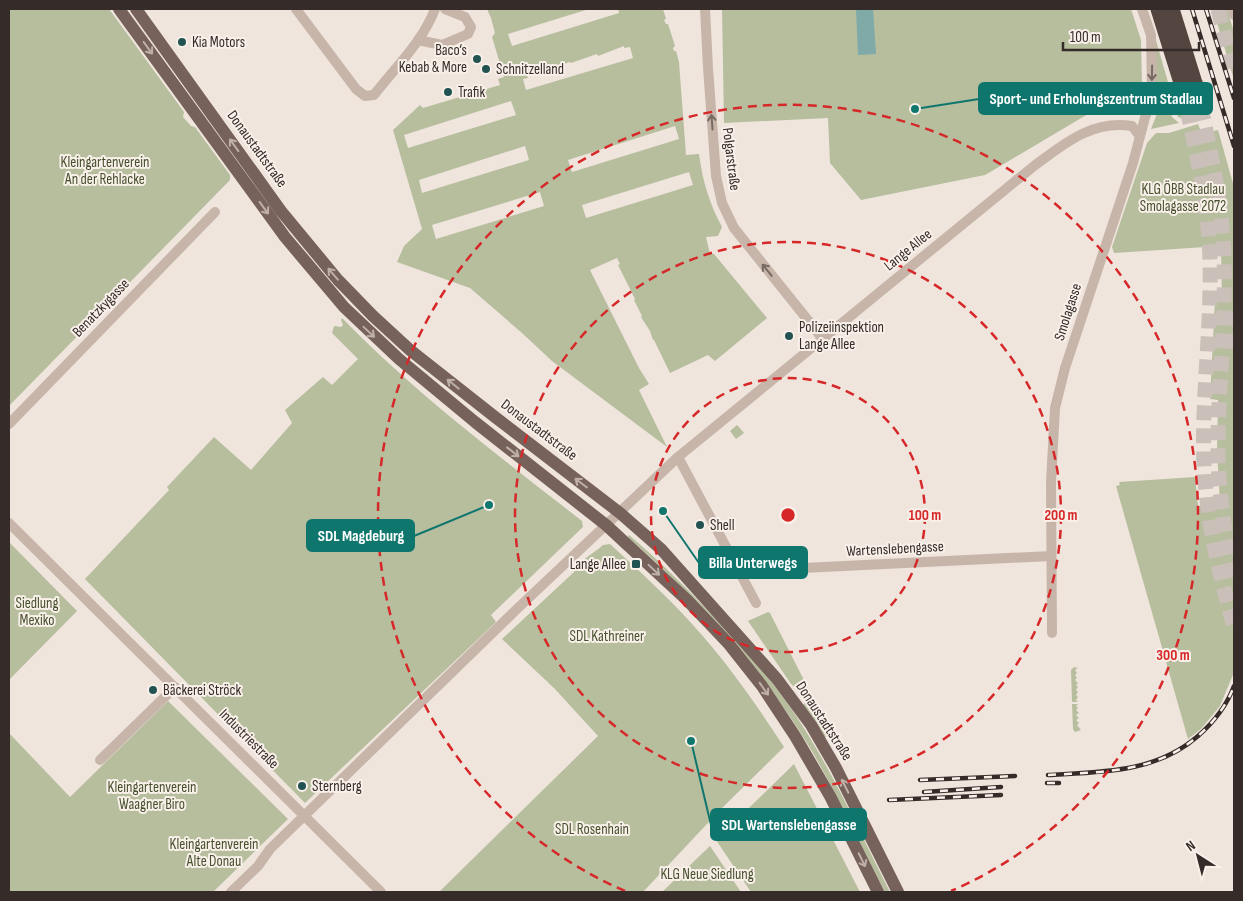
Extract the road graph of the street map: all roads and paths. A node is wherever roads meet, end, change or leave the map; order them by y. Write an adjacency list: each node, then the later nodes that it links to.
1 (119, 9): 20 (main road, Donaustadtstraße, one-way to 20)
2 (136, 9): 18 (main road, Donaustadtstraße, one-way to 2)
3 (296, 9): 12 (street)
4 (435, 9): 12 (street)
5 (445, 9): 12 (street)
6 (705, 9): 15 (street, Polgarstraße, one-way to 6)
7 (1142, 9): 13 (street, Smolagasse, one-way to 13)
8 (1158, 9): 9 (highway)
9 (1172, 9)
10 (1232, 9): 11 (street)
11 (1234, 15)
12 (418, 40)
13 (1139, 135): 15 (street, Lange Allee); 21 (street, Smolagasse)
14 (214, 212): 16 (street, Benatzkygasse)
15 (823, 339): 17 (street, Lange Allee)
16 (9, 424)
17 (678, 457): 18 (street, Lange Allee); 22 (street)
18 (620, 512): 20 (street, Lange Allee); 31 (main road, Donaustadtstraße, one-way to 18)
19 (9, 523): 25 (street, Industriestraße)
20 (606, 524): 27 (street, Lange Allee); 30 (main road, Donaustadtstraße, one-way to 30)
21 (1052, 556): 22 (street, Wartenslebengasse); 24 (street, Smolagasse)
22 (741, 571): 23 (street)
23 (756, 603)
24 (1052, 633)
25 (175, 687): 26 (street); 27 (street, Industriestraße)
26 (100, 760)
27 (304, 816): 28 (street, Lange Allee); 29 (street, Industriestraße)
28 (231, 892)
29 (381, 892)
30 (878, 892)
31 (898, 892)

